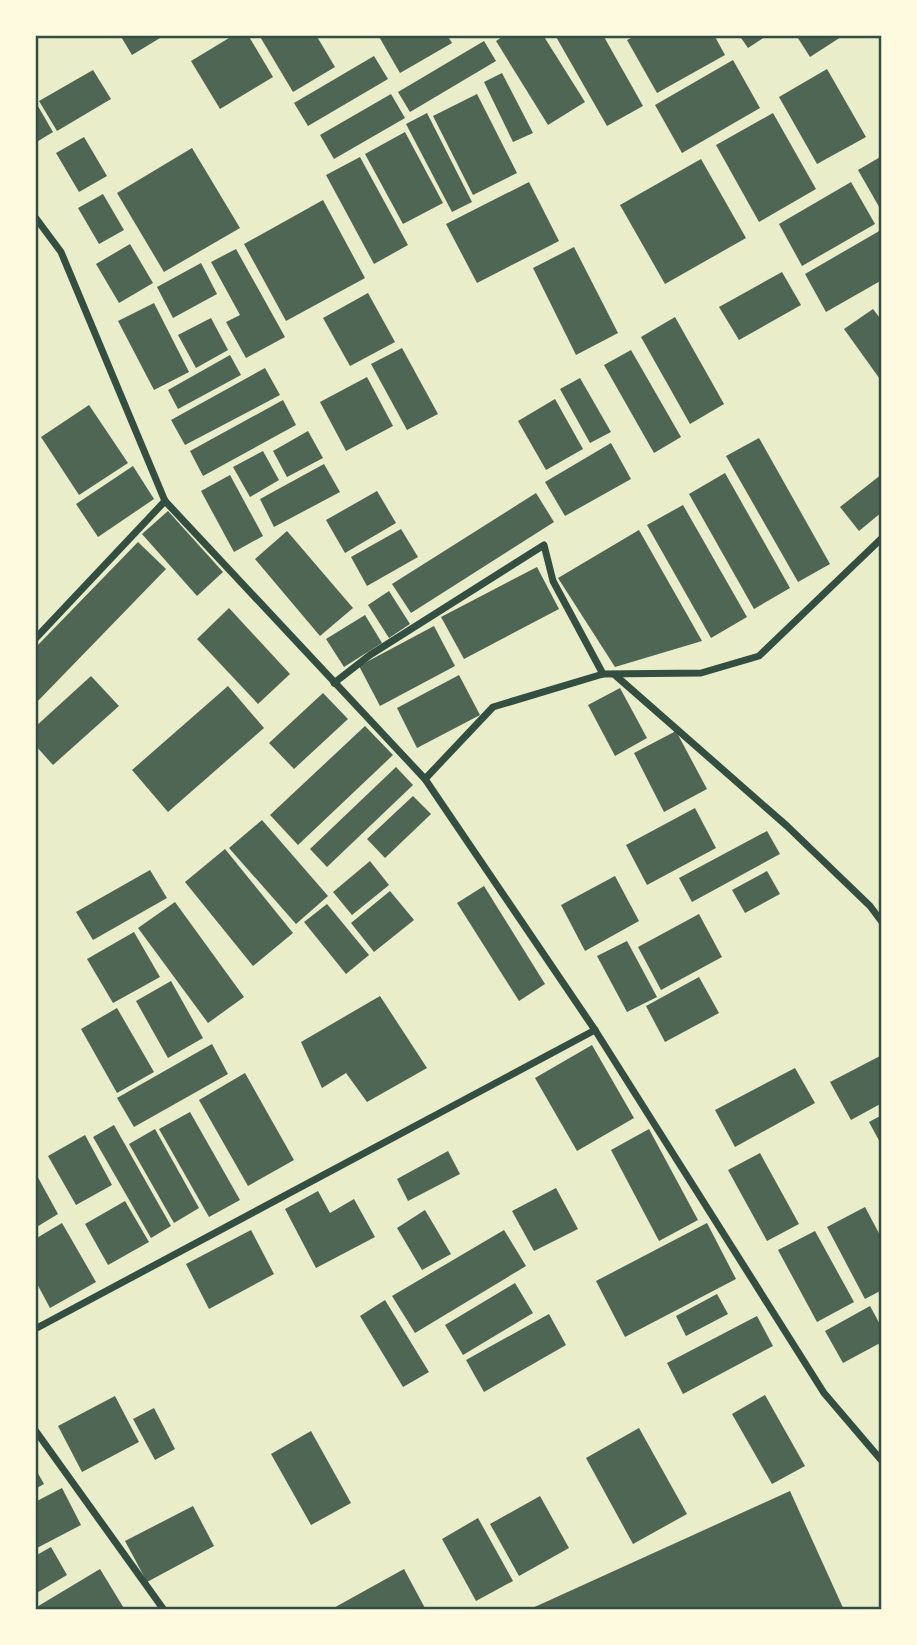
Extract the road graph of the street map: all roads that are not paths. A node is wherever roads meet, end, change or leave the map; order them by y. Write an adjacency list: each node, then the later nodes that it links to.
1 (35, 217): 2 (street)
2 (165, 501): 4 (street); 7 (street)
3 (882, 538): 6 (street)
4 (35, 639)
5 (603, 674): 6 (street); 7 (street); 8 (street)
6 (614, 674): 9 (street)
7 (334, 683): 8 (street)
8 (425, 779): 10 (street)
9 (882, 922)
10 (595, 1030): 11 (street); 13 (street)
11 (35, 1329)
12 (35, 1430): 14 (street)
13 (882, 1461)
14 (164, 1610)

